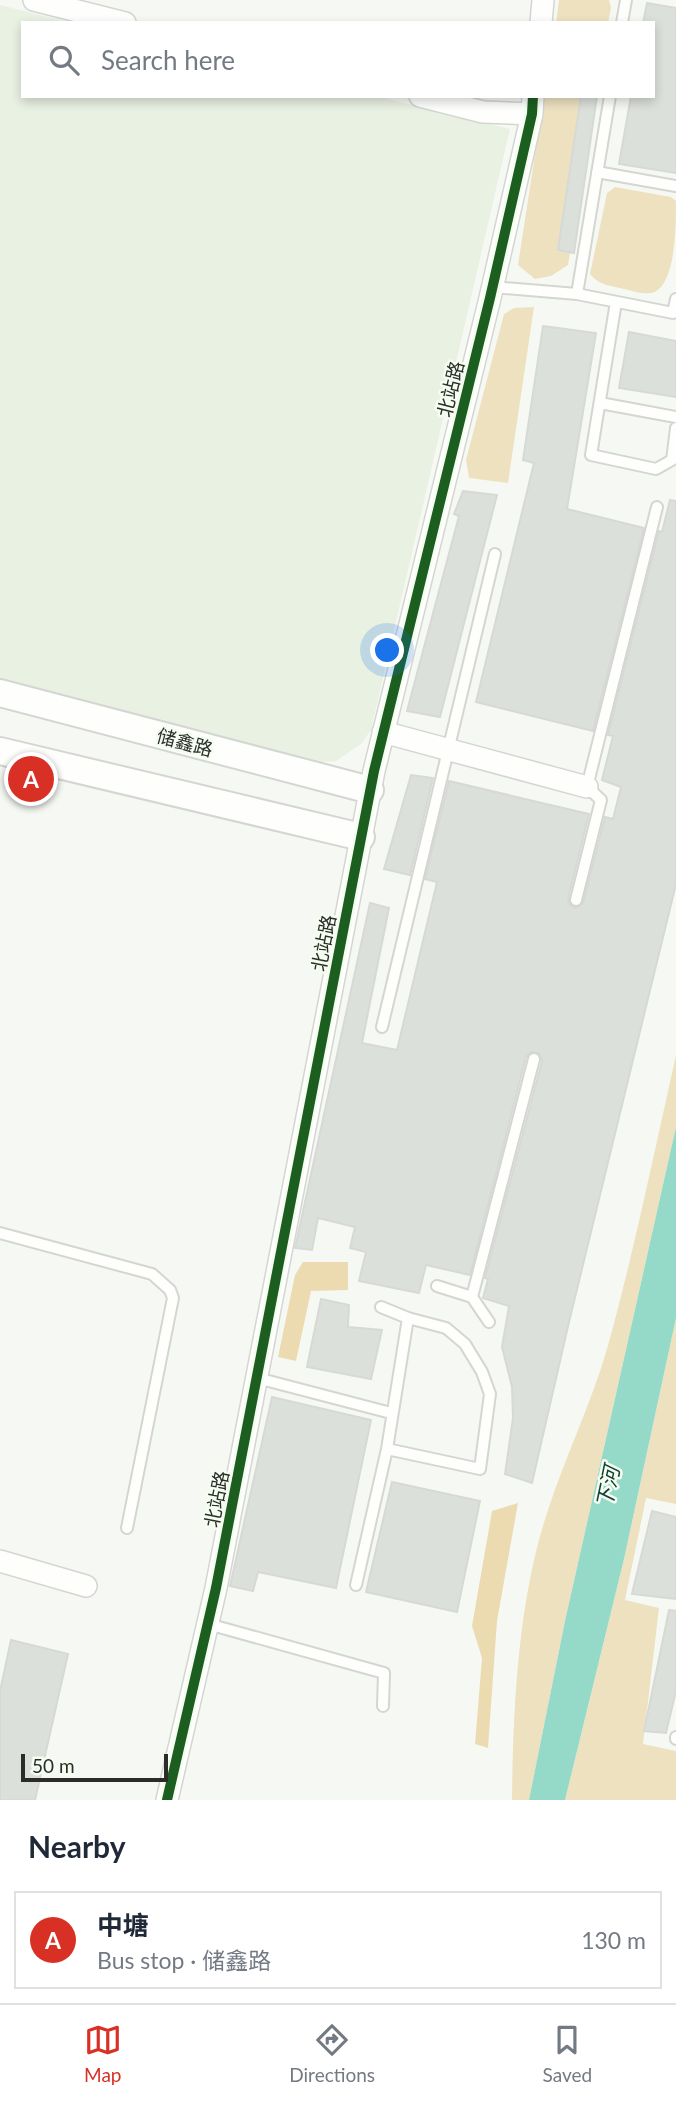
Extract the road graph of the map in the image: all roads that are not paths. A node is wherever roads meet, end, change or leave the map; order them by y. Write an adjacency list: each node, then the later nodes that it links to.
1 (34, 0): 4 (street)
2 (543, 0): 5 (street)
3 (625, 0): 6 (lane)
4 (117, 21)
5 (541, 21)
6 (622, 21)
7 (428, 98): 9 (street)
8 (610, 98): 10 (lane)
9 (533, 105): 12 (street, 北站路)
10 (597, 172): 11 (lane); 13 (lane)
11 (676, 186)
12 (493, 287): 13 (lane); 22 (street, 北站路)
13 (577, 294): 15 (lane)
14 (676, 299): 15 (lane)
15 (616, 302): 16 (lane)
16 (600, 403): 17 (lane); 18 (lane)
17 (676, 417)
18 (676, 428)
19 (657, 507): 25 (lane)
20 (495, 554): 23 (lane)
21 (0, 693): 26 (street, 储鑫路)
22 (383, 732): 23 (street); 26 (street, 北站路)
23 (450, 750): 25 (street); 29 (lane)
24 (0, 751): 27 (street)
25 (587, 787): 28 (lane)
26 (370, 790): 27 (street, 北站路)
27 (361, 837): 37 (street, 北站路)
28 (576, 900)
29 (382, 1027)
30 (534, 1059): 33 (lane)
31 (0, 1233): 40 (lane)
32 (437, 1286): 33 (lane)
33 (472, 1297): 36 (lane)
34 (381, 1307): 35 (lane)
35 (408, 1318): 38 (lane); 39 (lane)
36 (489, 1321)
37 (257, 1378): 38 (lane); 44 (street, 北站路)
38 (391, 1413): 39 (lane)
39 (387, 1449): 42 (lane)
40 (127, 1528)
41 (0, 1561): 43 (street)
42 (356, 1585)
43 (86, 1586)
44 (208, 1624): 45 (lane); 46 (street, 北站路)
45 (383, 1706)
46 (167, 1800)

